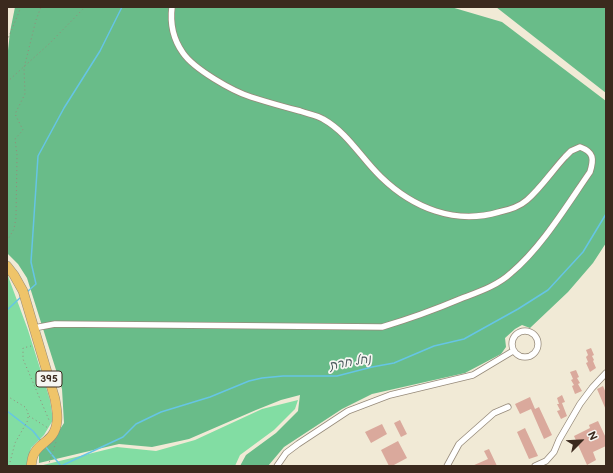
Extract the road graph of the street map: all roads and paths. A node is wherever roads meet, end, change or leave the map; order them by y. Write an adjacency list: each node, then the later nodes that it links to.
1 (21, 7): 5 (path)
2 (41, 7): 6 (path)
3 (85, 7): 6 (path)
4 (172, 7): 10 (street)
5 (7, 41)
6 (24, 68): 7 (path); 8 (path)
7 (7, 82)
8 (7, 241)
9 (7, 266): 10 (main road, 395)
10 (34, 328): 11 (main road, 395)
11 (39, 344): 17 (main road, 395); 17 (path)
12 (513, 351): 12 (street); 20 (street)
13 (606, 373): 22 (street)
14 (7, 396): 16 (path)
15 (508, 407): 21 (street)
16 (28, 415): 17 (path); 18 (path)
17 (54, 431): 19 (main road, 395)
18 (9, 466)
19 (31, 466)
20 (277, 466)
21 (447, 466)
22 (535, 466)

